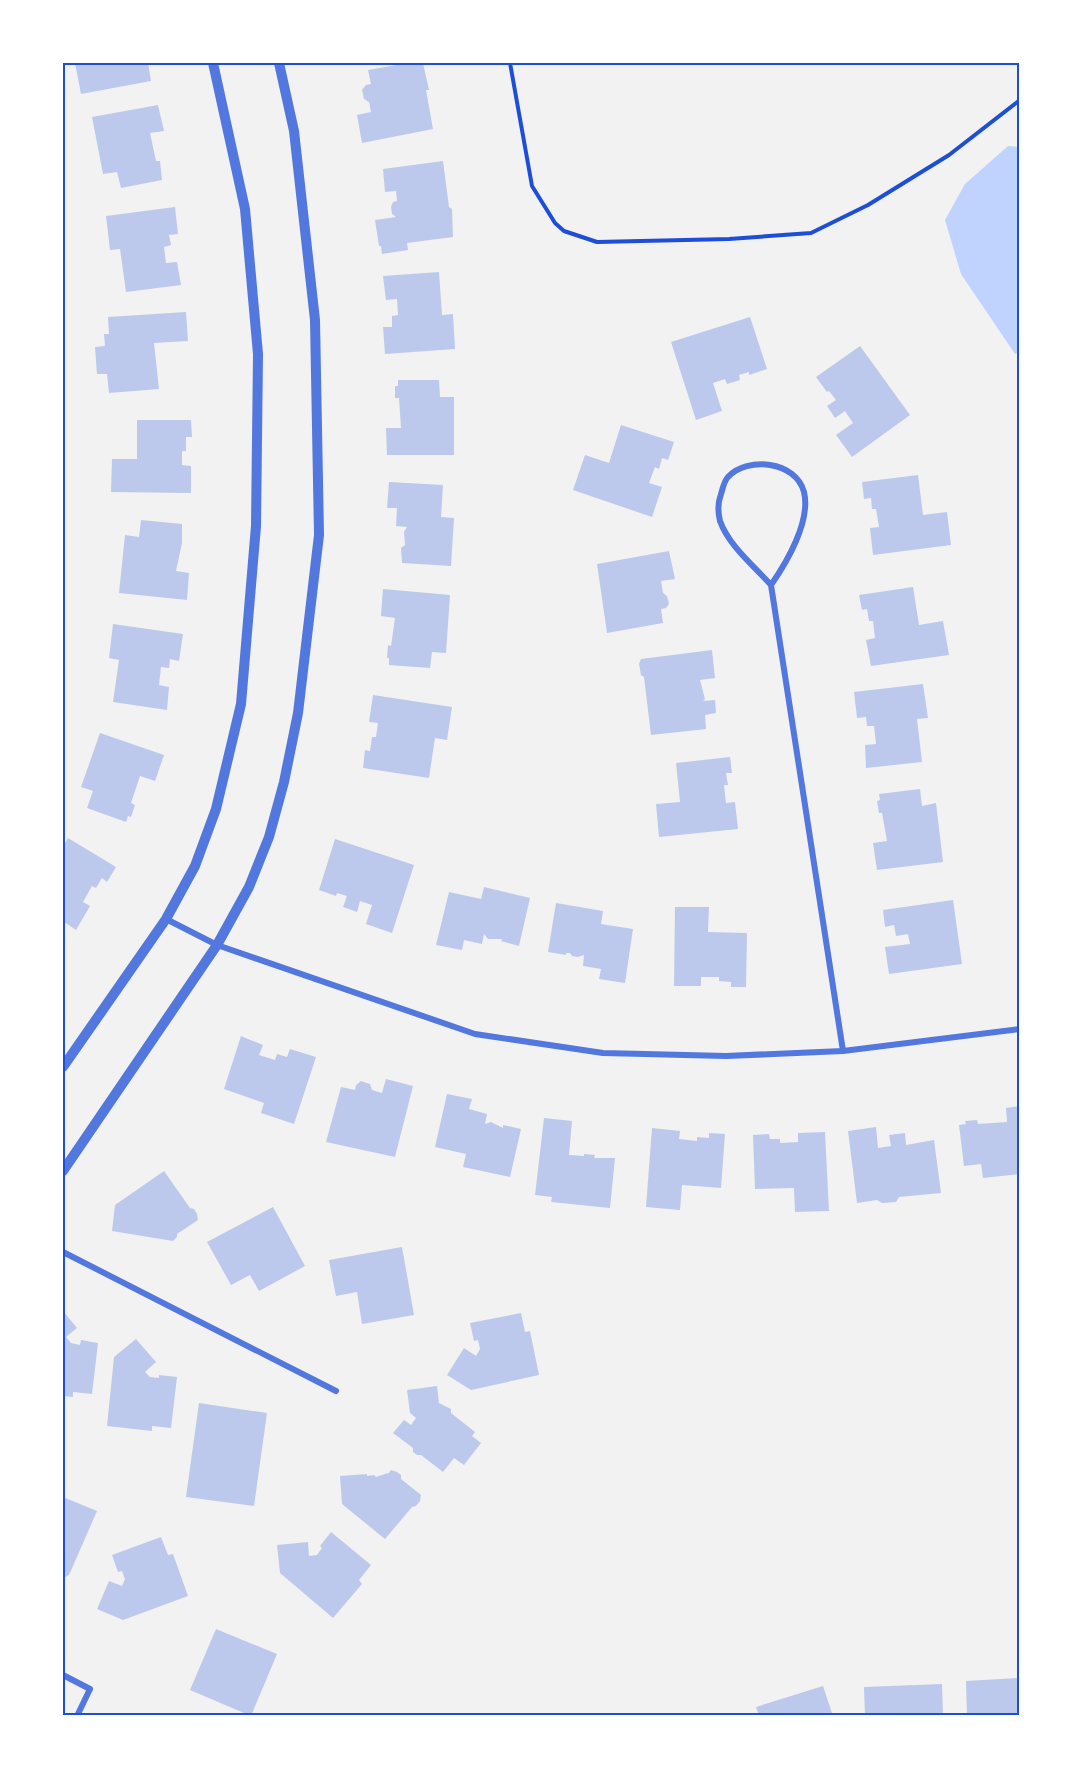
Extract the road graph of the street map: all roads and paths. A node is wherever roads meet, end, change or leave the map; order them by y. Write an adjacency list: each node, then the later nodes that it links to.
1 (213, 63): 6 (street)
2 (279, 63): 7 (street)
3 (510, 63): 4 (path)
4 (1020, 100)
5 (771, 585): 5 (street); 9 (street)
6 (166, 919): 7 (street); 10 (street)
7 (218, 945): 9 (street); 11 (street)
8 (1020, 1029): 9 (street)
9 (843, 1051)
10 (63, 1067)
11 (63, 1171)
12 (63, 1252): 13 (street)
13 (336, 1391)
14 (63, 1675): 15 (street)
15 (77, 1716)

